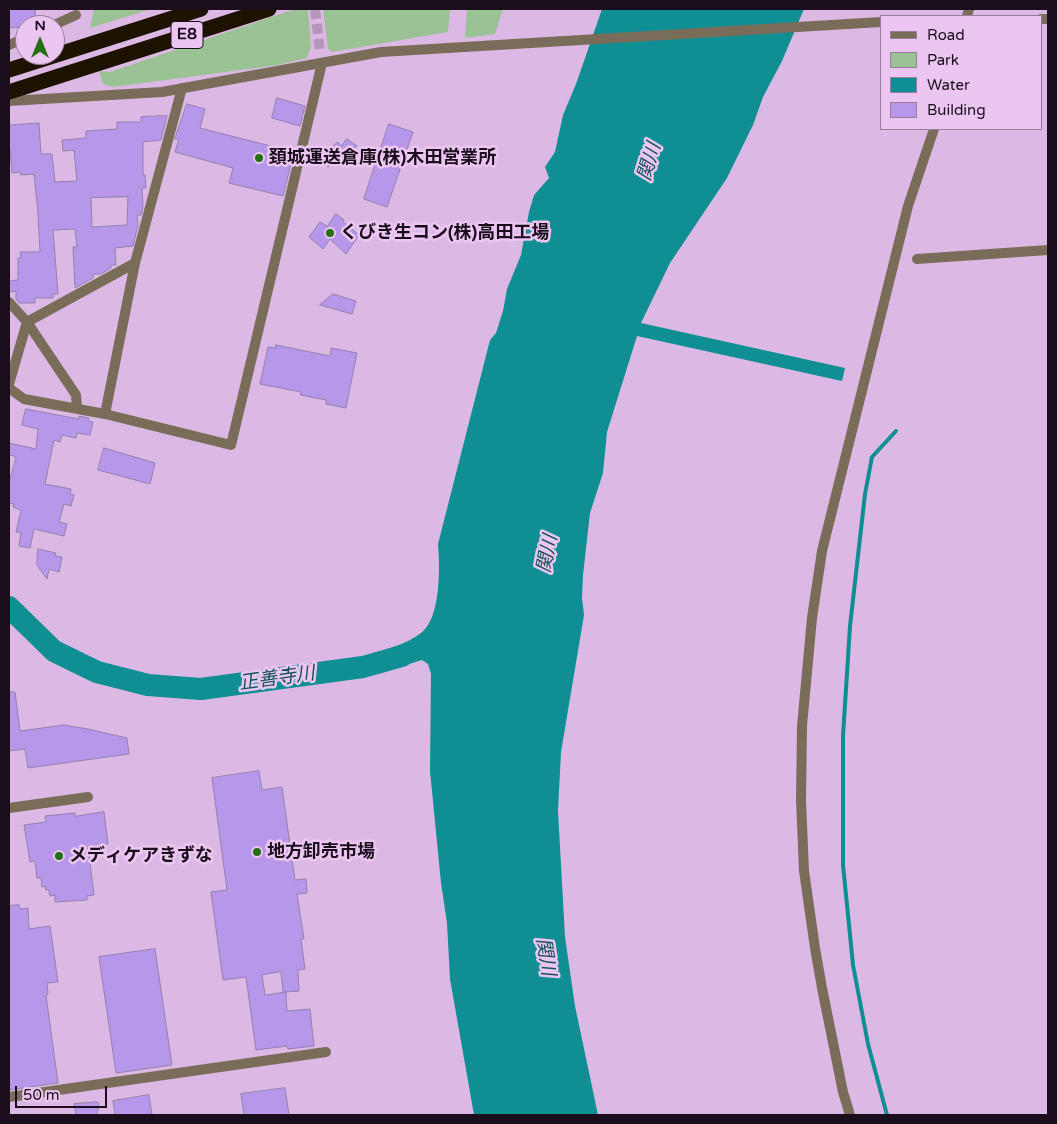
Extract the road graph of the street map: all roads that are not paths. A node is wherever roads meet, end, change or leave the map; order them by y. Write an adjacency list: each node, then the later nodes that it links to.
1 (202, 9): 7 (highway, E8)
2 (269, 9): 9 (highway, E8)
3 (76, 15): 4 (street)
4 (65, 20)
5 (880, 22): 6 (street)
6 (321, 57): 8 (street); 20 (street)
7 (9, 70)
8 (182, 88): 10 (street); 14 (street)
9 (9, 92)
10 (9, 101)
11 (934, 130): 25 (street)
12 (1048, 250): 13 (street)
13 (917, 259)
14 (135, 263): 16 (street); 20 (street)
15 (9, 304): 16 (street)
16 (27, 322): 17 (street); 19 (street)
17 (9, 384)
18 (9, 388): 19 (street)
19 (77, 408): 20 (street)
20 (105, 414)
21 (88, 797): 22 (street)
22 (9, 808)
23 (326, 1052): 24 (street)
24 (9, 1098)
25 (850, 1115)

